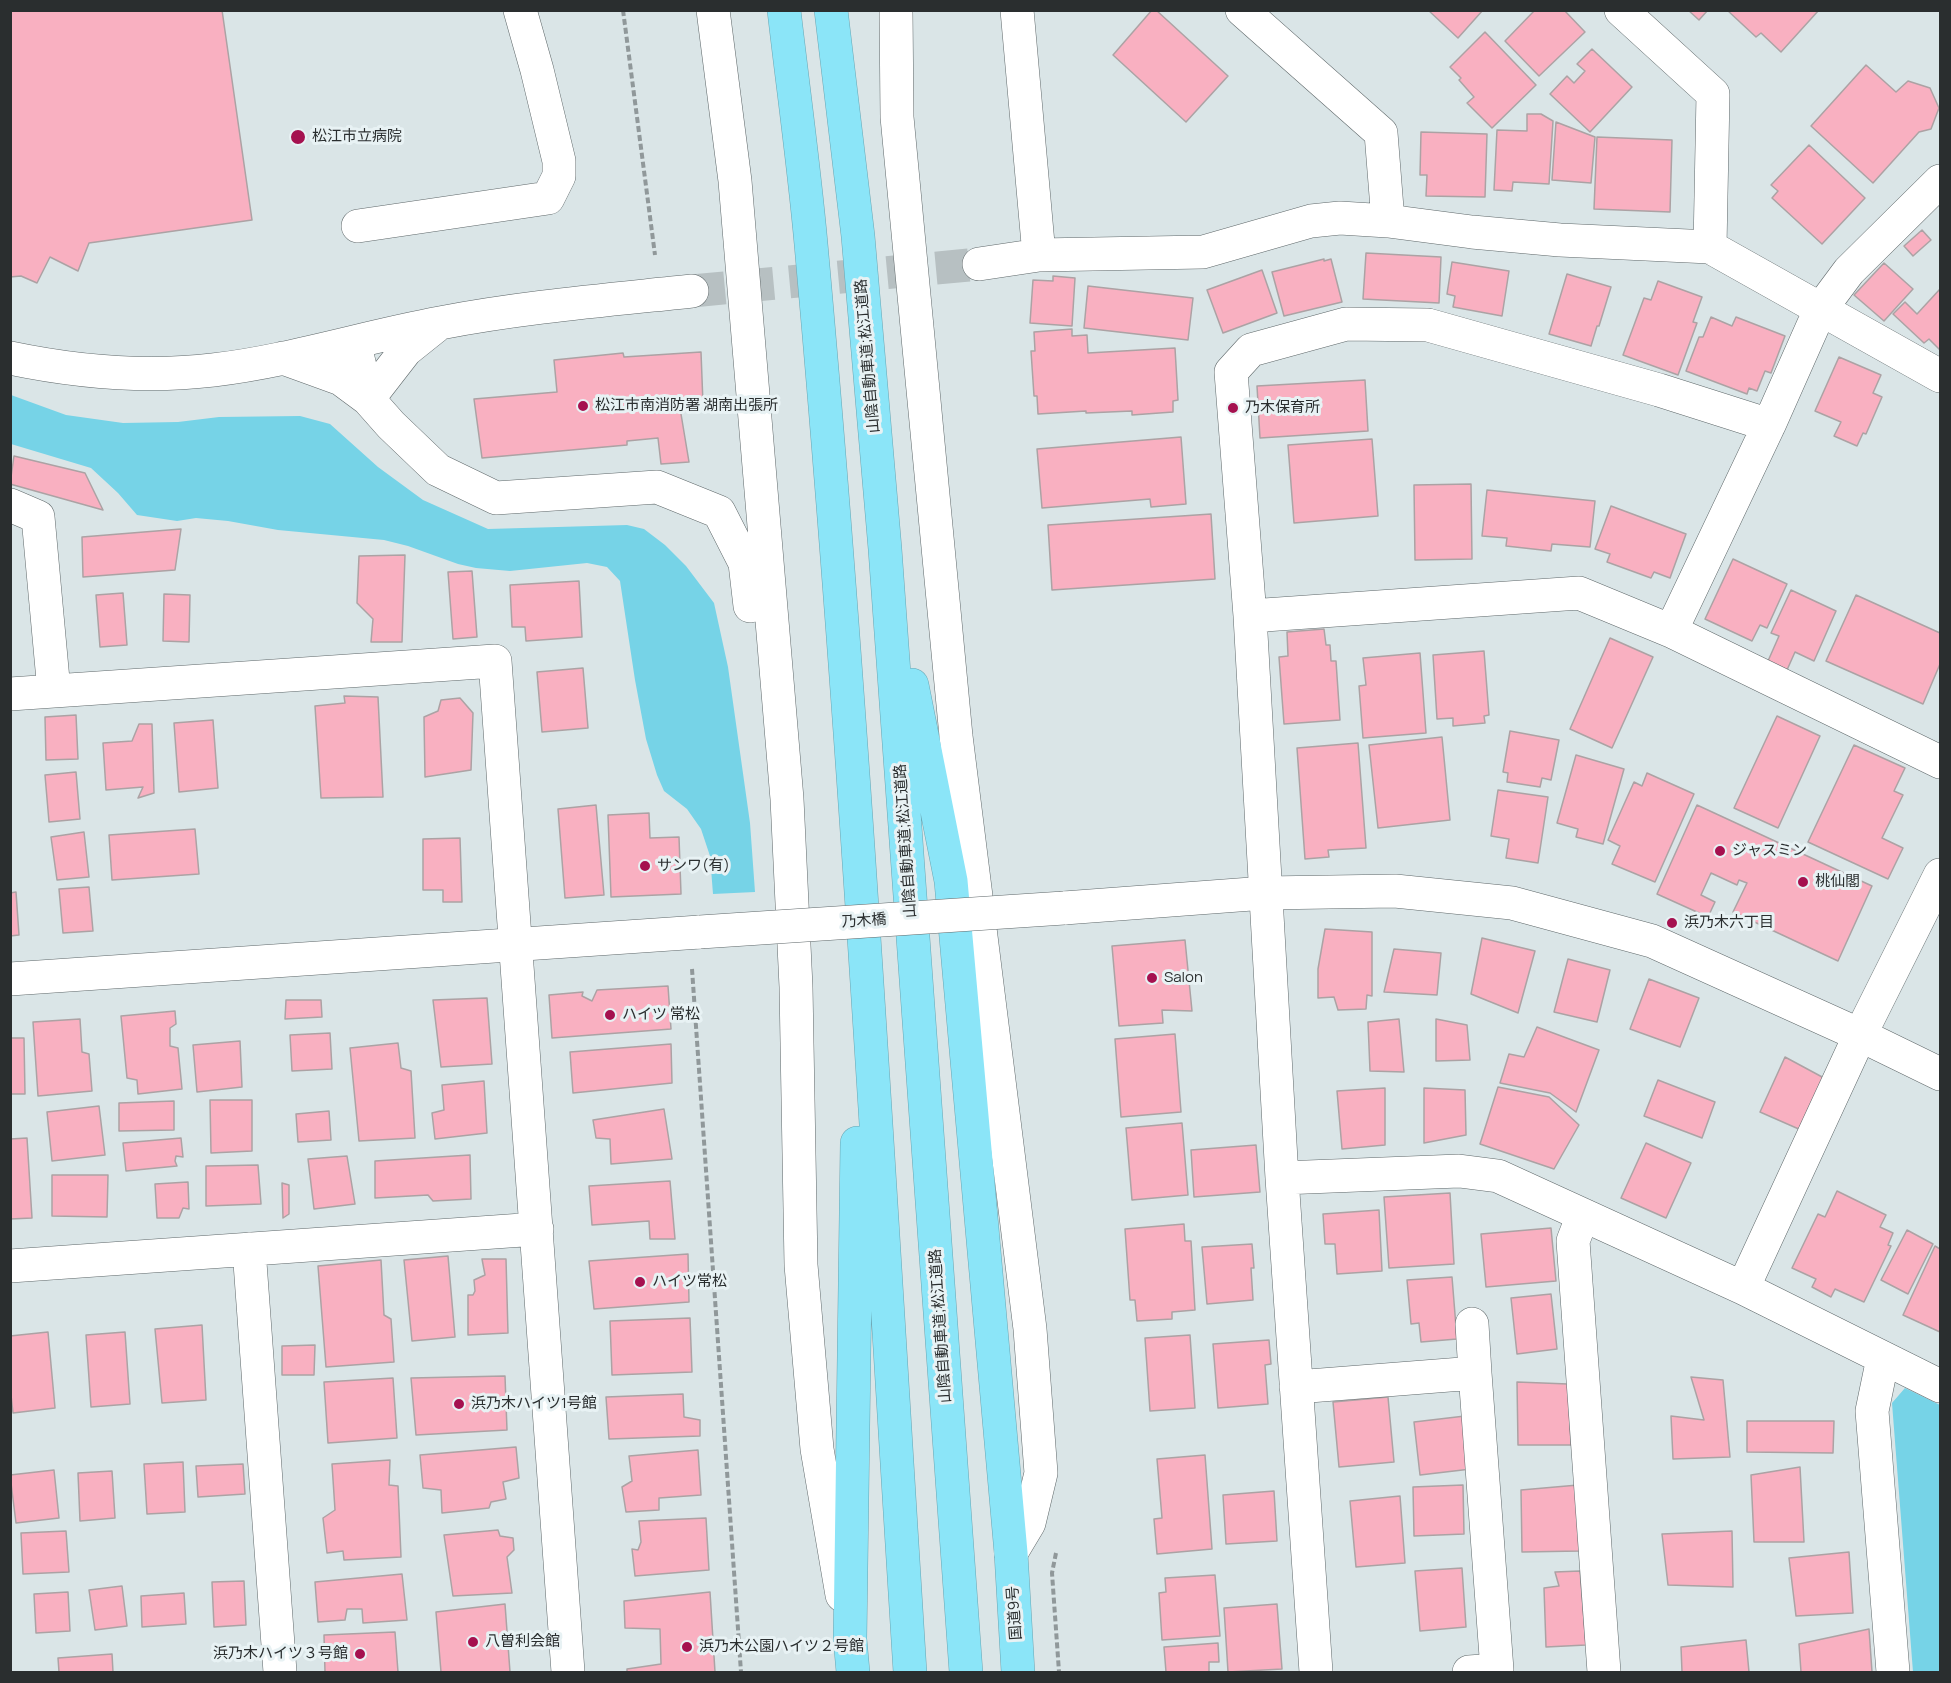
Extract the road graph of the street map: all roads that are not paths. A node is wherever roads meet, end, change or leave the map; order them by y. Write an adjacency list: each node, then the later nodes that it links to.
1 (520, 10): 11 (street)
2 (713, 10): 31 (street)
3 (784, 10): 33 (highway)
4 (831, 10): 25 (highway, 山陰自動車道;松江道路)
5 (896, 10): 50 (street)
6 (1017, 10): 13 (street)
7 (1242, 10): 10 (street)
8 (1621, 10): 12 (street)
9 (1941, 181): 16 (street)
10 (1388, 221): 12 (street); 13 (street)
11 (358, 226)
12 (1710, 247): 16 (street)
13 (1039, 255): 14 (street)
14 (979, 264)
15 (692, 291): 17 (street)
16 (1820, 310): 21 (street); 23 (street)
17 (440, 323): 18 (street); 22 (street)
18 (354, 342): 20 (street); 22 (street)
19 (10, 358): 20 (street)
20 (284, 358): 22 (street)
21 (1941, 376)
22 (368, 399): 31 (street)
23 (1769, 425): 26 (street); 27 (street)
24 (10, 505): 28 (street)
25 (885, 549): 50 (highway, 国道9号); 56 (highway, 山陰自動車道;松江道路)
26 (1250, 616): 27 (street); 34 (street)
27 (1671, 631): 30 (street)
28 (54, 691): 29 (street); 35 (street)
29 (10, 694)
30 (1941, 762)
31 (787, 799): 51 (street)
32 (1941, 875): 37 (street)
33 (861, 887): 51 (highway); 55 (highway)
34 (1265, 893): 35 (street, 乃木橋, bridge); 37 (street, 乃木橋); 39 (street)
35 (517, 945): 36 (street, 乃木橋); 41 (street)
36 (10, 980)
37 (1860, 1035): 38 (street, 乃木橋); 44 (street)
38 (1941, 1074)
39 (1282, 1178): 40 (street); 49 (street)
40 (1583, 1215): 44 (street); 60 (street)
41 (537, 1229): 42 (street); 53 (street)
42 (249, 1249): 43 (street); 52 (street)
43 (10, 1266)
44 (1743, 1288): 46 (street)
45 (1472, 1324): 47 (street)
46 (1883, 1358): 48 (street); 61 (street)
47 (1475, 1373): 49 (street); 59 (street)
48 (1941, 1386)
49 (1296, 1387): 58 (street)
50 (1011, 1552): 57 (highway, 国道9号)
51 (850, 1639): 54 (highway)
52 (280, 1672)
53 (568, 1672)
54 (853, 1672)
55 (910, 1672)
56 (966, 1672)
57 (1018, 1672)
58 (1316, 1672)
59 (1488, 1672)
60 (1604, 1672)
61 (1893, 1672)

